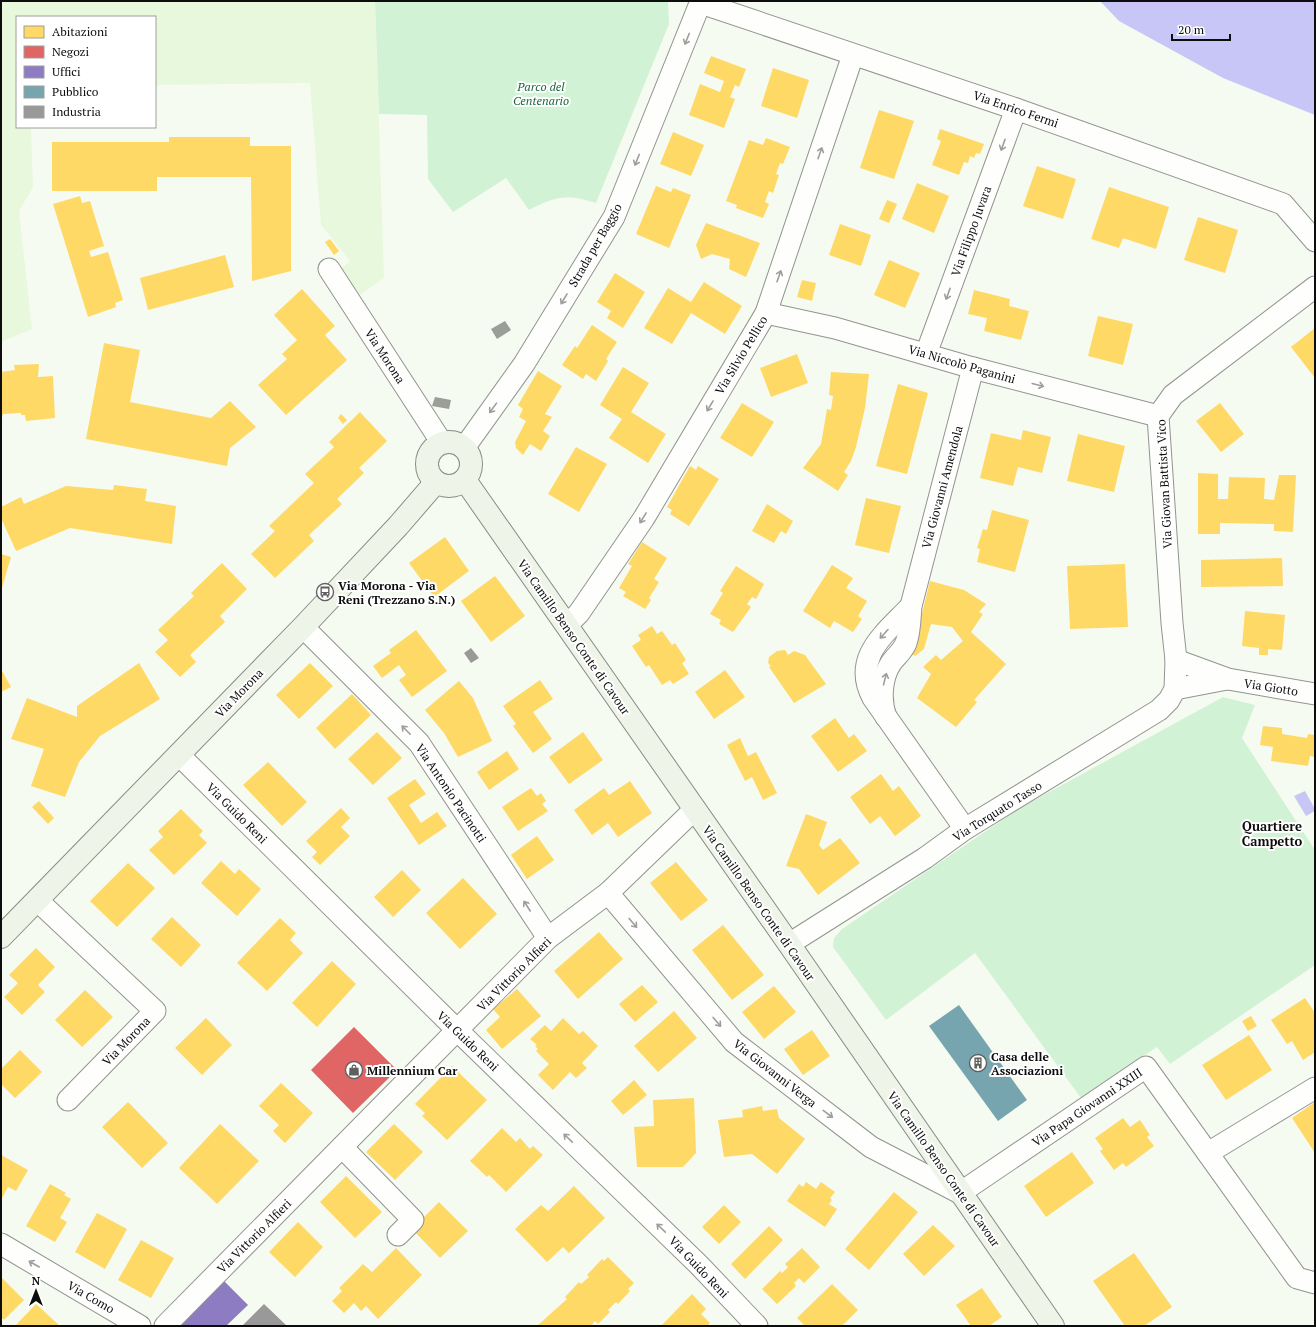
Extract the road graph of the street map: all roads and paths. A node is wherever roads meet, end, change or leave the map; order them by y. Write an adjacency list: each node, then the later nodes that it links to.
1 (701, 2): 2 (street, Via Enrico Fermi); 12 (street, Strada per Baggio, one-way to 12)
2 (853, 55): 3 (street, Via Enrico Fermi); 7 (street, Via Silvio Pellico, one-way to 2)
3 (1016, 109): 4 (street, Via Enrico Fermi); 8 (street, Via Filippo Juvara, one-way to 8)
4 (1315, 241)
5 (329, 269): 11 (street, Via Morona)
6 (1315, 287): 10 (street, Via Giovan Battista Vico)
7 (766, 313): 8 (street, Via Niccolò Paganini); 15 (street, Via Silvio Pellico, one-way to 15)
8 (926, 354): 9 (street, Via Niccolò Paganini)
9 (973, 368): 10 (street, Via Niccolò Paganini, one-way to 10); 23 (street, Via Giovanni Amendola)
10 (1158, 416): 17 (street, Via Giovan Battista Vico)
11 (442, 443): 12 (main road); 14 (main road)
12 (464, 448): 13 (main road)
13 (465, 480): 14 (main road); 15 (main road, Via Camillo Benso Conte di Cavour)
14 (436, 482): 16 (main road, Via Morona)
15 (567, 625): 22 (main road, Via Camillo Benso Conte di Cavour)
16 (303, 627): 21 (main road, Via Morona); 27 (street, Via Antonio Pacinotti, one-way to 16)
17 (1176, 660): 18 (street, Via Giotto); 19 (street)
18 (1228, 679): 19 (street, Via Giotto); 20 (street, Via Giotto)
19 (1175, 689): 23 (street, Via Torquato Tasso)
20 (1315, 694)
21 (179, 755): 25 (main road, Via Morona); 29 (street, Via Guido Reni)
22 (694, 810): 24 (street, Via Vittorio Alfieri); 28 (main road, Via Camillo Benso Conte di Cavour)
23 (965, 829): 28 (street, Via Torquato Tasso)
24 (608, 893): 27 (street, Via Vittorio Alfieri); 34 (street, Via Giovanni Verga, one-way to 34)
25 (38, 901): 26 (main road, Via Morona); 31 (street, Via Morona)
26 (1, 937)
27 (548, 938): 29 (street, Via Vittorio Alfieri)
28 (789, 944): 34 (main road, Via Camillo Benso Conte di Cavour)
29 (457, 1030): 32 (street, Via Vittorio Alfieri); 40 (street, Via Guido Reni, one-way to 29)
30 (1315, 1088): 33 (street)
31 (68, 1100)
32 (342, 1147): 35 (street); 39 (street, Via Vittorio Alfieri)
33 (1208, 1153): 34 (street, Via Papa Giovanni XXIII); 37 (street, Via Papa Giovanni XXIII)
34 (960, 1193): 41 (main road, Via Camillo Benso Conte di Cavour)
35 (398, 1235)
36 (1, 1244): 38 (street, Via Como, one-way to 36)
37 (1315, 1283)
38 (140, 1326)
39 (165, 1326)
40 (757, 1326)
41 (1053, 1326)

